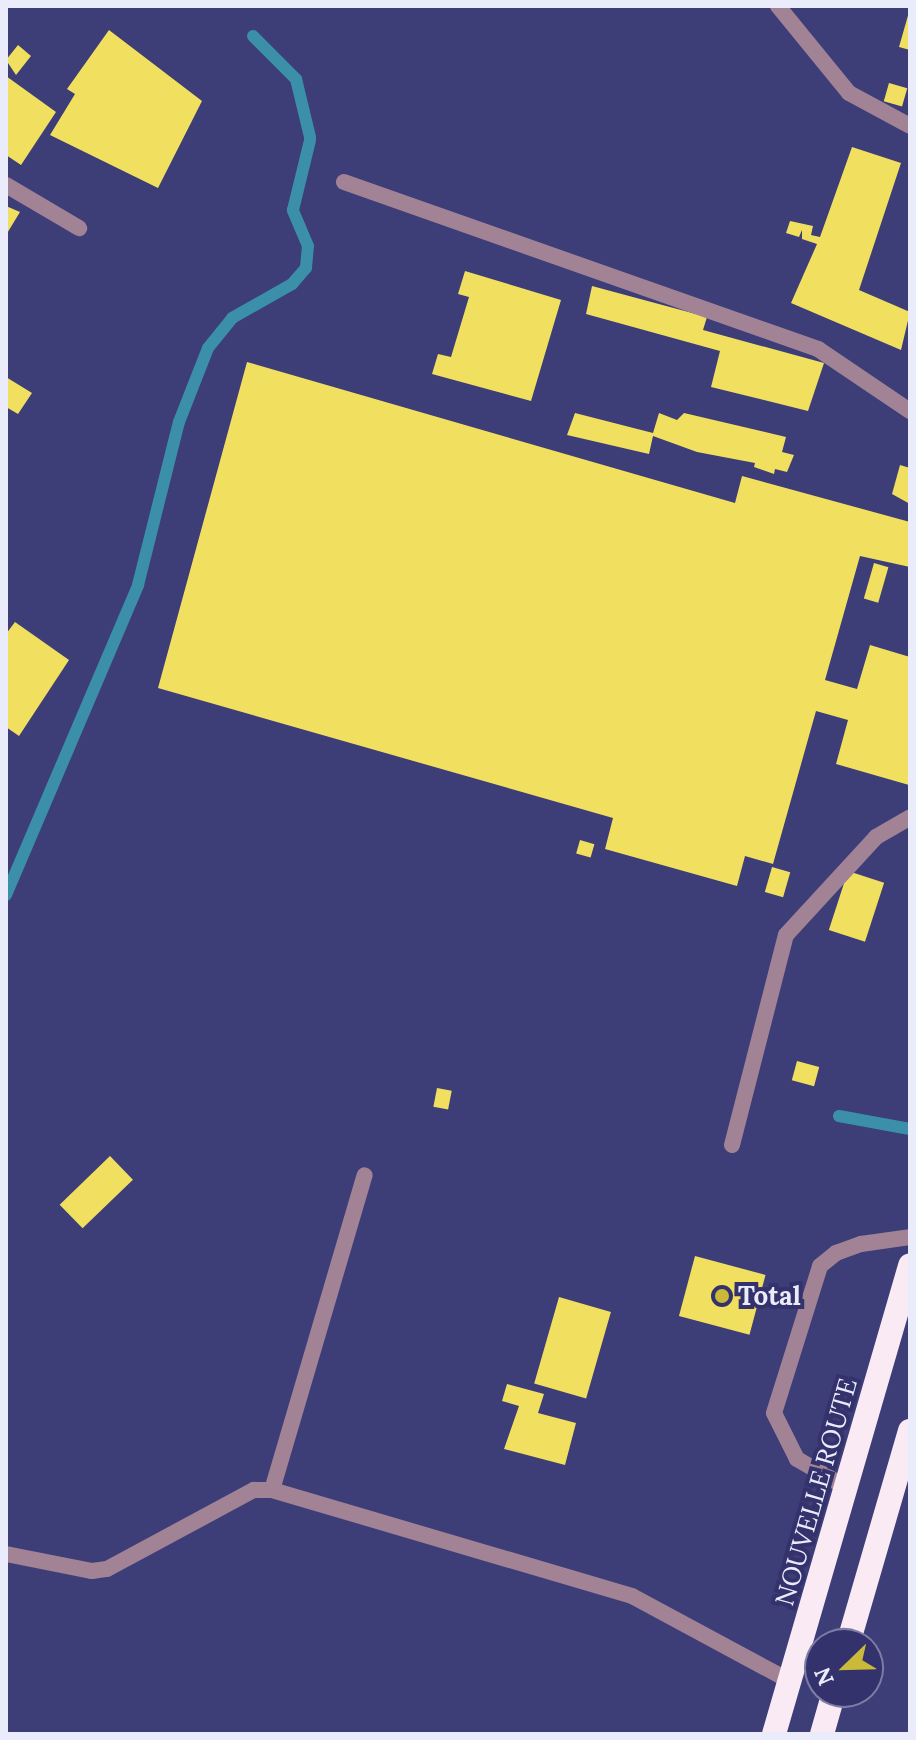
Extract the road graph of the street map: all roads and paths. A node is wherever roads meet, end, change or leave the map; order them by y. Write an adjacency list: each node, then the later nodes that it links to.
1 (778, 6): 2 (street)
2 (910, 126)
3 (344, 182): 6 (street)
4 (6, 185): 5 (street)
5 (79, 228)
6 (910, 411)
7 (910, 817): 8 (street)
8 (732, 1145)
9 (365, 1175): 14 (street)
10 (910, 1237): 13 (street)
11 (910, 1265): 13 (highway, NOUVELLE ROUTE)
12 (910, 1431): 16 (highway)
13 (847, 1488): 17 (highway, NOUVELLE ROUTE)
14 (272, 1490): 15 (street); 17 (street)
15 (6, 1554)
16 (853, 1628)
17 (790, 1681): 19 (highway, NOUVELLE ROUTE)
18 (829, 1708): 20 (highway)
19 (774, 1734)
20 (822, 1734)

